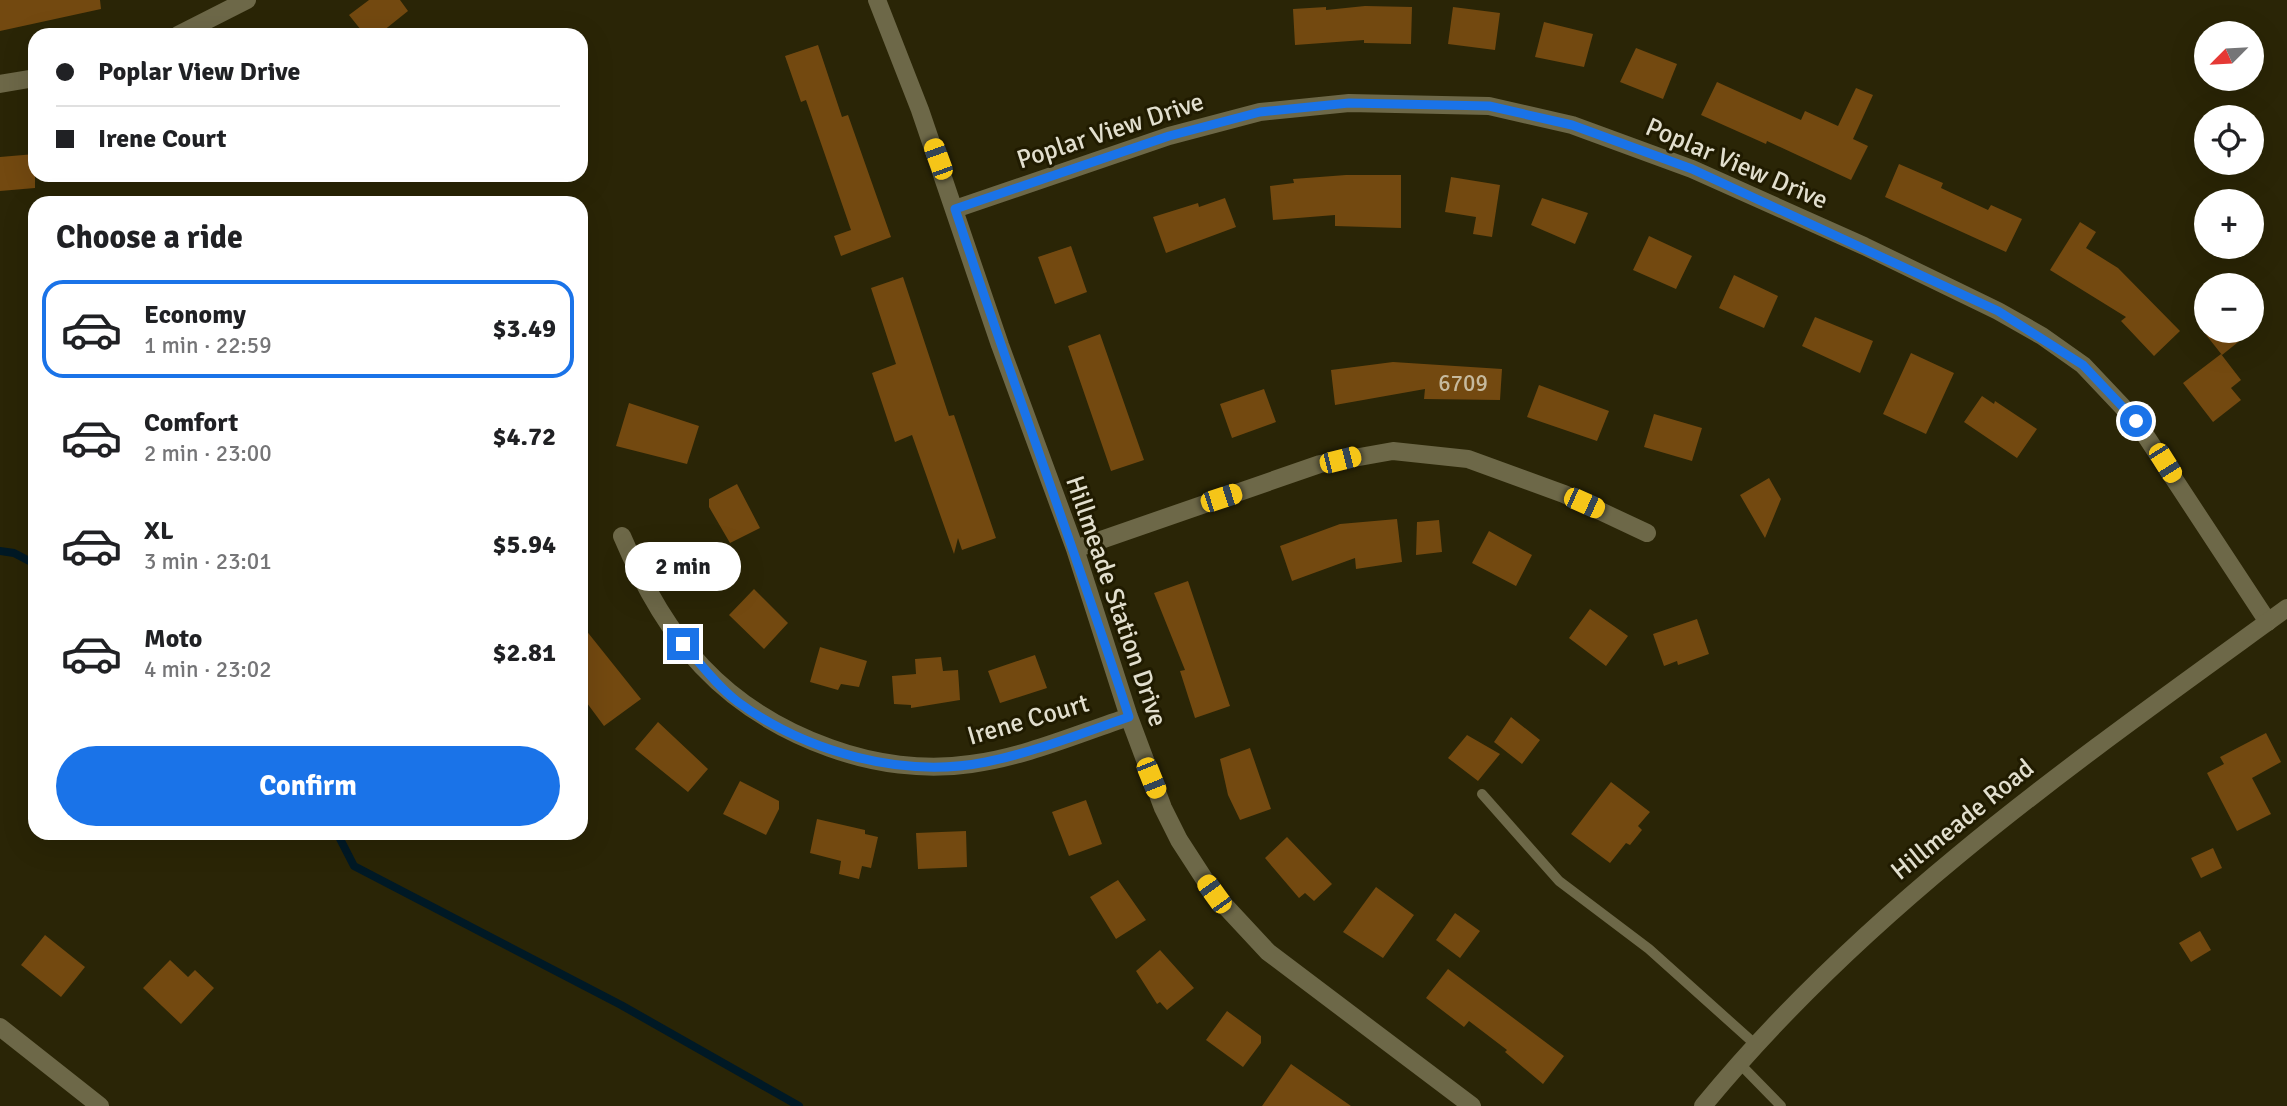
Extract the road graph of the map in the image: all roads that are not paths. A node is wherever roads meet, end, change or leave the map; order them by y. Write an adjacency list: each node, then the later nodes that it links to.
1 (247, 0): 3 (street)
2 (877, 0): 6 (street, Hillmeade Station Drive)
3 (192, 28)
4 (28, 79): 5 (street)
5 (0, 84)
6 (955, 209): 9 (street, Hillmeade Station Drive); 11 (street, Poplar View Drive)
7 (1647, 533): 9 (street)
8 (622, 536): 12 (street, Irene Court)
9 (1075, 550): 12 (street, Hillmeade Station Drive)
10 (2287, 608): 11 (street, Hillmeade Road)
11 (2268, 622): 15 (street, Hillmeade Road)
12 (1129, 717): 18 (street, Hillmeade Station Drive)
13 (1482, 794): 15 (lane)
14 (0, 1027): 17 (street)
15 (1756, 1045): 16 (street, Hillmeade Road)
16 (1739, 1063): 19 (street, Hillmeade Road); 20 (lane)
17 (100, 1106)
18 (1472, 1106)
19 (1703, 1106)
20 (1781, 1106)

